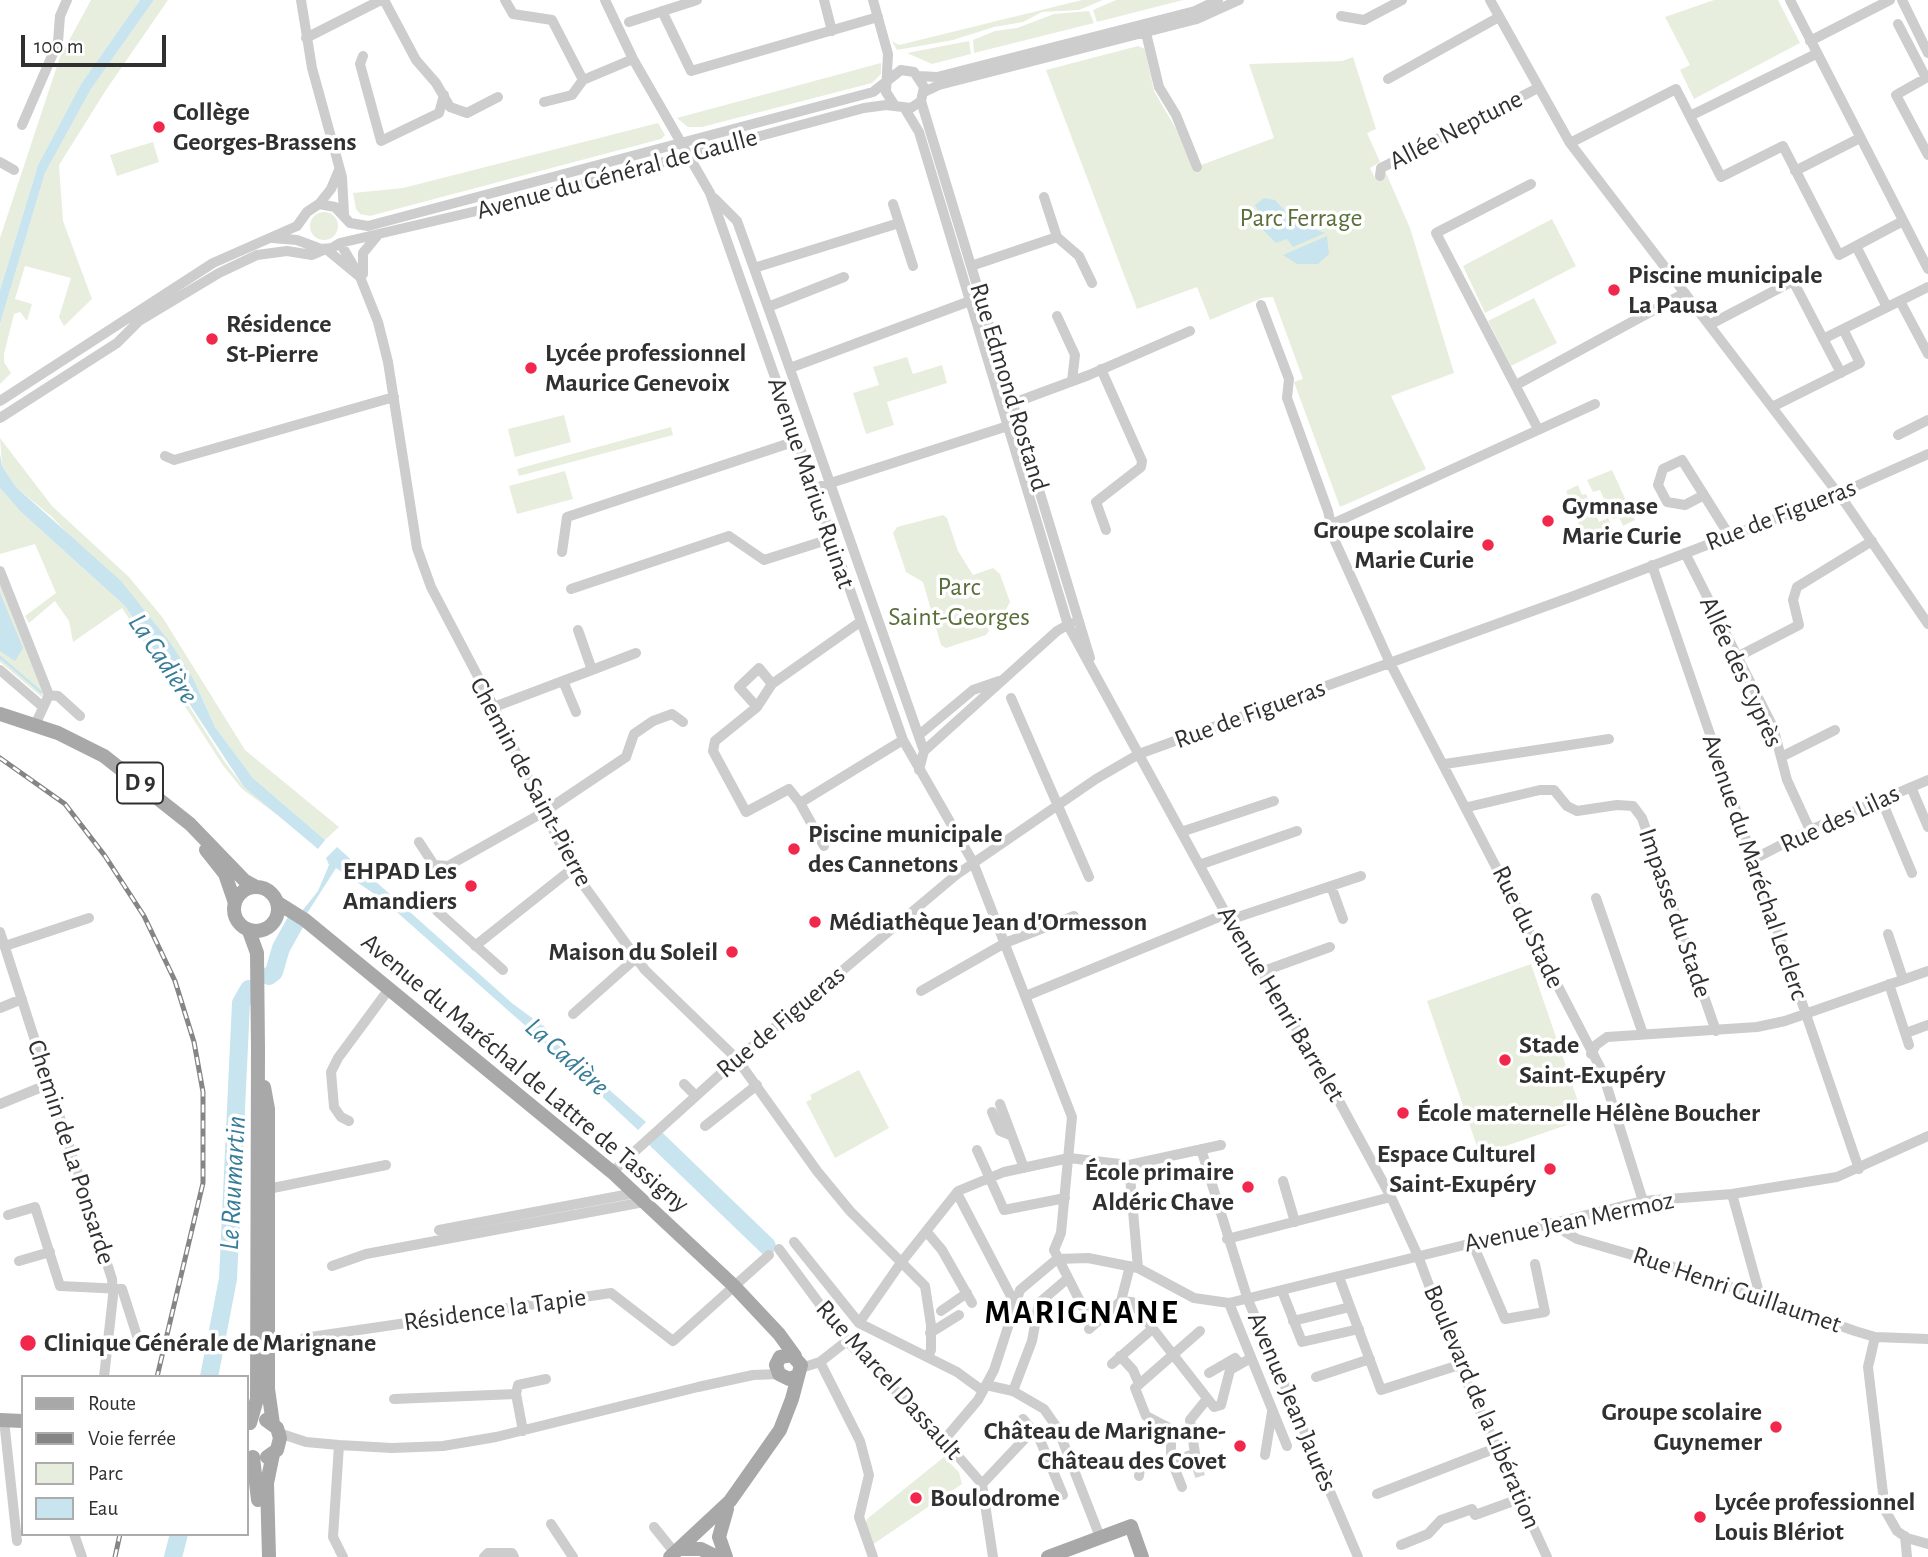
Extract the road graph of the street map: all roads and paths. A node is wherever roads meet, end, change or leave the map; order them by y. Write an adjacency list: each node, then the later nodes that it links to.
1 (67, 0): 44 (street)
2 (301, 0): 25 (street)
3 (382, 0): 16 (street); 38 (street)
4 (505, 0): 35 (street)
5 (605, 0): 31 (street, Avenue Marius Ruinat)
6 (697, 0): 17 (street)
7 (824, 0): 23 (street)
8 (873, 0): 19 (street)
9 (1218, 0): 33 (street)
10 (1239, 0): 24 (street)
11 (1402, 0): 18 (street)
12 (1490, 0): 20 (street)
13 (1790, 0): 26 (street)
14 (1890, 0): 26 (street)
15 (1902, 0): 27 (street)
16 (366, 3): 25 (street)
17 (662, 11): 21 (street); 23 (street)
18 (1340, 16)
19 (878, 17): 23 (street); 28 (street)
20 (1499, 17): 34 (street); 37 (street)
21 (629, 22)
22 (1898, 24): 48 (street)
23 (832, 31)
24 (1146, 33): 40 (street); 51 (street)
25 (306, 38): 53 (street)
26 (1810, 41): 29 (street)
27 (1928, 52)
28 (888, 54): 32 (street); 36 (street)
29 (1816, 54): 43 (street); 45 (street)
30 (363, 56): 38 (street)
31 (633, 59): 35 (street); 46 (street, Avenue Marius Ruinat)
32 (908, 70): 33 (street); 36 (street)
33 (919, 76): 40 (street)
34 (1388, 79)
35 (583, 80): 41 (street)
36 (887, 82): 42 (street); 46 (street, Avenue du Général de Gaulle)
37 (1538, 88): 47 (street); 55 (street, Allée Neptune)
38 (444, 95): 39 (street)
39 (498, 97)
40 (923, 97): 42 (street); 75 (street, Rue Edmond Rostand)
41 (544, 102)
42 (900, 107): 49 (street, Avenue du Général de Gaulle); 83 (street, Rue Edmond Rostand)
43 (1690, 116): 47 (street); 54 (street)
44 (22, 125)
45 (1860, 138): 54 (street); 63 (street)
46 (679, 143): 49 (street, Avenue Marius Ruinat); 61 (street, Avenue du Général de Gaulle)
47 (1570, 143): 82 (street)
48 (1928, 155)
49 (688, 156): 57 (street, Avenue Marius Ruinat); 65 (street, Avenue du Général de Gaulle)
50 (0, 162): 52 (street)
51 (1197, 167)
52 (14, 170)
53 (339, 170): 59 (street); 61 (street)
54 (1796, 170): 71 (street)
55 (1380, 176)
56 (1531, 184): 98 (street)
57 (710, 193): 76 (street, Avenue Marius Ruinat); 111 (street, Avenue Marius Ruinat)
58 (1044, 197): 66 (street)
59 (319, 204): 61 (street, Avenue du Général de Gaulle); 62 (street)
60 (892, 204): 64 (street)
61 (345, 217): 70 (street)
62 (303, 219): 67 (street); 69 (street)
63 (1903, 220): 71 (street); 72 (street)
64 (899, 223): 74 (street); 76 (street)
65 (377, 236): 70 (street, Avenue du Général de Gaulle); 79 (street, Chemin de Saint-Pierre)
66 (1057, 237): 75 (street); 80 (street)
67 (272, 239): 69 (street); 100 (street)
68 (1928, 242): 72 (street)
69 (309, 243): 73 (street)
70 (340, 243): 73 (street, Avenue du Général de Gaulle); 79 (street, Chemin de Saint-Pierre)
71 (1856, 246): 87 (street)
72 (1917, 248): 77 (street)
73 (326, 249): 79 (street); 105 (street, Avenue du Général de Gaulle)
74 (913, 266)
75 (971, 266): 101 (street, Rue Edmond Rostand)
76 (754, 268): 86 (street, Avenue Marius Ruinat)
77 (1928, 269)
78 (844, 277): 86 (street)
79 (363, 282): 99 (street, Chemin de Saint-Pierre)
80 (1092, 283)
81 (1928, 287): 84 (street)
82 (1685, 293): 89 (street); 98 (street)
83 (970, 301): 94 (street); 103 (street, Rue Edmond Rostand)
84 (1900, 301): 87 (street); 93 (street)
85 (1261, 305): 118 (street, Rue du Stade)
86 (768, 307): 94 (street, Avenue Marius Ruinat)
87 (1887, 307): 90 (street)
88 (1057, 316): 97 (street)
89 (1709, 325): 92 (street); 104 (street)
90 (1843, 329): 92 (street); 96 (street)
91 (1190, 331): 95 (street)
92 (1823, 339): 96 (street)
93 (1928, 354)
94 (790, 368): 114 (street, Avenue Marius Ruinat)
95 (1101, 369): 97 (street); 119 (street)
96 (1841, 373): 104 (street)
97 (1072, 381): 101 (street)
98 (1516, 385): 109 (street)
99 (394, 397): 113 (street); 145 (street, Chemin de Saint-Pierre)
100 (0, 401)
101 (1014, 403): 103 (street); 107 (street, Rue Edmond Rostand)
102 (1595, 404): 109 (street)
103 (1002, 407): 108 (street, Rue Edmond Rostand)
104 (1772, 407): 116 (street)
105 (0, 418)
106 (1928, 419): 110 (street)
107 (1020, 422): 108 (street); 128 (street, Rue Edmond Rostand)
108 (1007, 426): 114 (street); 131 (street, Rue Edmond Rostand)
109 (1538, 429): 118 (street)
110 (1898, 435)
111 (796, 441): 115 (street, Avenue Marius Ruinat); 123 (street)
112 (1928, 454): 116 (street, Rue de Figueras)
113 (165, 456)
114 (830, 483): 115 (street); 154 (street, Avenue Marius Ruinat)
115 (812, 489): 121 (street, Avenue Marius Ruinat)
116 (1839, 494): 120 (street, Rue de Figueras); 122 (street)
117 (1704, 495): 117 (street); 120 (street)
118 (1332, 524): 135 (street, Rue du Stade)
119 (1106, 530)
120 (1729, 535): 124 (street, Rue de Figueras)
121 (830, 539): 127 (street); 129 (street, Avenue Marius Ruinat)
122 (1872, 541): 130 (street); 134 (street)
123 (562, 552)
124 (1685, 553): 125 (street, Rue de Figueras); 134 (street, Allée des Cyprès)
125 (1652, 565): 135 (street, Rue de Figueras); 176 (street, Avenue du Maréchal Leclerc)
126 (0, 572): 142 (street)
127 (572, 589)
128 (1080, 618): 131 (street); 138 (street, Rue Edmond Rostand)
129 (860, 622): 141 (street); 156 (street, Avenue Marius Ruinat)
130 (1928, 624)
131 (1068, 625): 138 (street, Rue Edmond Rostand); 139 (street)
132 (578, 630): 137 (street)
133 (636, 653): 137 (street)
134 (1737, 657): 159 (street, Allée des Cyprès)
135 (1390, 663): 158 (street, Rue de Figueras); 160 (street, Rue du Stade)
136 (0, 670): 144 (street)
137 (592, 670): 140 (street)
138 (1094, 674): 158 (street, Rue Edmond Rostand)
139 (1005, 678): 154 (street); 157 (street)
140 (563, 681): 145 (street); 147 (street)
141 (772, 684): 146 (street); 146 (street)
142 (49, 695): 144 (street); 149 (street)
143 (1011, 698): 167 (street)
144 (43, 707): 152 (street)
145 (494, 707): 169 (street, Chemin de Saint-Pierre)
146 (757, 707): 166 (street)
147 (576, 712)
148 (0, 714): 152 (main road, D 9)
149 (80, 716)
150 (0, 721): 186 (main road, D 9)
151 (683, 722): 169 (street)
152 (35, 725): 184 (main road, D 9)
153 (1835, 730): 159 (street)
154 (919, 735): 157 (street, Avenue Marius Ruinat)
155 (1609, 739): 160 (street)
156 (903, 740): 161 (street, Avenue Marius Ruinat); 166 (street)
157 (924, 751): 161 (street)
158 (1139, 754): 167 (street, Rue de Figueras); 173 (street, Avenue Henri Barrelet)
159 (1781, 757): 171 (street, Allée des Cyprès)
160 (1445, 764): 168 (street, Rue du Stade)
161 (919, 770): 177 (street, Avenue Marius Ruinat)
162 (1928, 780): 163 (street, Rue des Lilas)
163 (1911, 786): 164 (street, Rue des Lilas); 170 (street)
164 (1881, 799): 171 (street, Rue des Lilas); 180 (street)
165 (1274, 801): 173 (street)
166 (800, 803): 175 (street)
167 (1057, 805): 177 (street, Rue de Figueras); 182 (street)
168 (1468, 807): 217 (street, Impasse du Stade); 222 (street, Rue du Stade)
169 (544, 812): 174 (street); 179 (street, Chemin de Saint-Pierre)
170 (1928, 827)
171 (1810, 830): 176 (street, Rue des Lilas)
172 (1297, 831): 178 (street)
173 (1181, 832): 178 (street, Avenue Henri Barrelet)
174 (419, 842)
175 (824, 846)
176 (1752, 860): 215 (street, Avenue du Maréchal Leclerc)
177 (973, 862): 198 (street, Avenue Marius Ruinat); 223 (street, Rue de Figueras)
178 (1199, 865): 191 (street, Avenue Henri Barrelet)
179 (572, 869): 200 (street); 202 (street, Chemin de Saint-Pierre)
180 (1912, 873)
181 (1361, 876): 183 (street)
182 (1089, 877)
183 (1331, 886): 191 (street); 193 (street)
184 (256, 887): 186 (main road); 187 (main road)
185 (1596, 898): 219 (street)
186 (235, 903): 195 (main road)
187 (278, 903): 189 (main road, Avenue du Maréchal de Lattre de Tassigny); 194 (main road)
188 (437, 911): 200 (street)
189 (300, 916): 194 (main road); 208 (main road, Avenue du Maréchal de Lattre de Tassigny)
190 (1074, 916): 198 (street)
191 (1228, 917): 205 (street, Avenue Henri Barrelet); 210 (street)
192 (89, 918): 199 (street)
193 (1343, 919)
194 (272, 924): 195 (main road); 212 (main road)
195 (249, 931): 212 (main road)
196 (0, 932): 199 (street, Chemin de La Ponsarde)
197 (1888, 934): 206 (street)
198 (1004, 943): 209 (street); 210 (street, Avenue Marius Ruinat)
199 (5, 946): 211 (street, Chemin de La Ponsarde)
200 (475, 946): 203 (street)
201 (1330, 947): 205 (street)
202 (636, 958): 214 (street); 223 (street, Chemin de Saint-Pierre)
203 (503, 970)
204 (1928, 971): 206 (street)
205 (1261, 972): 248 (street, Avenue Henri Barrelet)
206 (1903, 979): 207 (street)
207 (1889, 984): 215 (street); 218 (street)
208 (389, 989): 230 (street); 241 (main road, Avenue du Maréchal de Lattre de Tassigny)
209 (921, 991)
210 (1026, 996): 236 (street, Avenue Marius Ruinat)
211 (22, 999): 213 (street); 224 (street, Chemin de La Ponsarde)
212 (258, 1006): 221 (main road)
213 (0, 1008)
214 (573, 1014)
215 (1805, 1014): 217 (street); 240 (street, Avenue du Maréchal Leclerc)
216 (1928, 1026): 218 (street)
217 (1716, 1031): 219 (street)
218 (1906, 1033): 220 (street)
219 (1643, 1034): 222 (street)
220 (1909, 1045)
221 (258, 1048): 244 (main road); 313 (main road)
222 (1591, 1054): 250 (street, Rue du Stade)
223 (737, 1059): 226 (street, Chemin de Saint-Pierre); 227 (street, Rue de Figueras)
224 (49, 1084): 228 (street); 270 (street, Chemin de La Ponsarde)
225 (684, 1084): 227 (street)
226 (757, 1085): 231 (street); 263 (street, Chemin de Saint-Pierre)
227 (695, 1095): 241 (street, Rue de Figueras)
228 (0, 1104)
229 (996, 1108): 239 (street)
230 (349, 1121)
231 (705, 1126)
232 (1928, 1136): 240 (street, Avenue Jean Mermoz)
233 (1221, 1145): 234 (street)
234 (1201, 1149): 238 (street); 256 (street)
235 (977, 1150): 242 (street)
236 (1069, 1158): 238 (street); 239 (street); 249 (street, Avenue Marius Ruinat)
237 (386, 1165): 244 (street)
238 (1129, 1165): 266 (street)
239 (1024, 1168): 242 (street)
240 (1859, 1169): 246 (street, Avenue Jean Mermoz)
241 (612, 1172): 247 (main road, Avenue du Maréchal de Lattre de Tassigny)
242 (988, 1179): 245 (street); 249 (street)
243 (1283, 1181): 252 (street)
244 (268, 1189): 314 (main road)
245 (957, 1193): 255 (street); 275 (street)
246 (1732, 1194): 250 (street, Avenue Jean Mermoz); 272 (street)
247 (640, 1197): 254 (street); 265 (street); 269 (main road, Avenue du Maréchal de Lattre de Tassigny)
248 (1391, 1197): 252 (street); 260 (street, Avenue Henri Barrelet)
249 (1065, 1198): 261 (street, Avenue Marius Ruinat)
250 (1643, 1201): 253 (street, Avenue Jean Mermoz)
251 (8, 1215): 259 (street)
252 (1295, 1222): 256 (street)
253 (1550, 1223): 258 (street, Avenue Jean Mermoz); 286 (street, Rue Henri Guillaumet)
254 (439, 1230)
255 (926, 1231): 263 (street); 278 (street)
256 (1227, 1239): 273 (street)
257 (794, 1242): 281 (street)
258 (1472, 1242): 260 (street, Avenue Jean Mermoz); 264 (street)
259 (50, 1252): 262 (street); 270 (street)
260 (1419, 1256): 267 (street, Avenue Jean Mermoz); 297 (street, Boulevard de la Libération)
261 (1058, 1259): 266 (street, Avenue Jean Jaurès); 268 (street); 275 (street)
262 (19, 1261)
263 (900, 1264): 281 (street); 282 (street, Chemin de Saint-Pierre)
264 (1535, 1264)
265 (332, 1266)
266 (1134, 1267): 274 (street); 276 (street, Avenue Jean Jaurès)
267 (1339, 1277): 271 (street, Avenue Jean Mermoz); 277 (street)
268 (1067, 1279): 274 (street); 305 (street)
269 (733, 1285): 287 (street, Résidence la Tapie); 290 (street, Rue Marcel Dassault); 298 (main road, Avenue du Maréchal de Lattre de Tassigny)
270 (113, 1287): 288 (street); 300 (street, Chemin de La Ponsarde)
271 (1282, 1291): 273 (street, Avenue Jean Mermoz); 280 (street)
272 (1759, 1292)
273 (1248, 1300): 276 (street, Avenue Jean Jaurès); 357 (street, Avenue Jean Jaurès)
274 (1121, 1301): 284 (street)
275 (1014, 1302): 304 (street)
276 (1228, 1303): 293 (street)
277 (1350, 1307): 280 (street); 283 (street)
278 (941, 1311)
279 (959, 1314): 282 (street)
280 (1293, 1321): 283 (street)
281 (859, 1323): 292 (street)
282 (931, 1329): 292 (street, Chemin de Saint-Pierre)
283 (1359, 1329): 294 (street)
284 (1151, 1330): 291 (street); 303 (street)
285 (1200, 1331): 291 (street)
286 (1875, 1337): 289 (street, Rue Henri Guillaumet); 337 (street)
287 (304, 1338)
288 (138, 1339)
289 (1928, 1339)
290 (847, 1341): 295 (street); 317 (street, Rue Marcel Dassault)
291 (1175, 1353): 303 (street); 308 (street)
292 (928, 1356): 304 (street)
293 (1251, 1358): 296 (street); 309 (street)
294 (1370, 1359): 297 (street); 301 (street)
295 (820, 1362): 298 (street); 353 (street)
296 (1240, 1364): 299 (street); 308 (street)
297 (1459, 1365): 321 (street, Boulevard de la Libération)
298 (788, 1368): 316 (street); 339 (main road)
299 (1209, 1373)
300 (104, 1375)
301 (1316, 1377)
302 (545, 1379): 306 (street)
303 (1137, 1386): 326 (street)
304 (985, 1388): 305 (street); 317 (street)
305 (1013, 1391): 338 (street)
306 (516, 1394): 307 (street); 316 (street)
307 (394, 1399)
308 (1207, 1399): 324 (street)
309 (1272, 1409): 320 (street); 325 (street)
310 (1023, 1419): 315 (street)
311 (2, 1420): 312 (main road); 340 (street)
312 (21, 1421)
313 (248, 1424): 314 (main road)
314 (276, 1428): 318 (street); 322 (main road)
315 (1033, 1430): 329 (street); 332 (street)
316 (523, 1431): 319 (street)
317 (944, 1440): 329 (street, Rue Marcel Dassault)
318 (306, 1442): 319 (street); 322 (street)
319 (339, 1445): 347 (street)
320 (1287, 1446)
321 (1496, 1448): 331 (street); 333 (street, Boulevard de la Libération)
322 (275, 1452): 323 (main road); 346 (main road)
323 (250, 1454): 345 (main road)
324 (1194, 1454): 326 (street); 327 (street)
325 (1265, 1455)
326 (1173, 1461): 328 (street); 330 (street)
327 (1197, 1467)
328 (1139, 1476)
329 (982, 1484): 354 (street, Rue Marcel Dassault)
330 (1182, 1487)
331 (1377, 1494)
332 (1063, 1495)
333 (1519, 1499): 342 (street); 358 (street, Boulevard de la Libération)
334 (551, 1524): 350 (street)
335 (654, 1527): 343 (street)
336 (75, 1536): 344 (street)
337 (1905, 1536): 341 (street); 359 (street)
338 (1100, 1537): 355 (main road); 356 (main road)
339 (707, 1540): 343 (main road); 351 (main road); 352 (main road)
340 (17, 1541)
341 (1928, 1544)
342 (1401, 1545)
343 (676, 1553)
344 (82, 1557)
345 (260, 1557)
346 (269, 1557)
347 (343, 1557)
348 (484, 1557): 349 (street)
349 (514, 1557)
350 (573, 1557)
351 (717, 1557)
352 (726, 1557)
353 (873, 1557)
354 (993, 1557)
355 (1048, 1557)
356 (1142, 1557)
357 (1358, 1557)
358 (1547, 1557)
359 (1907, 1557)

